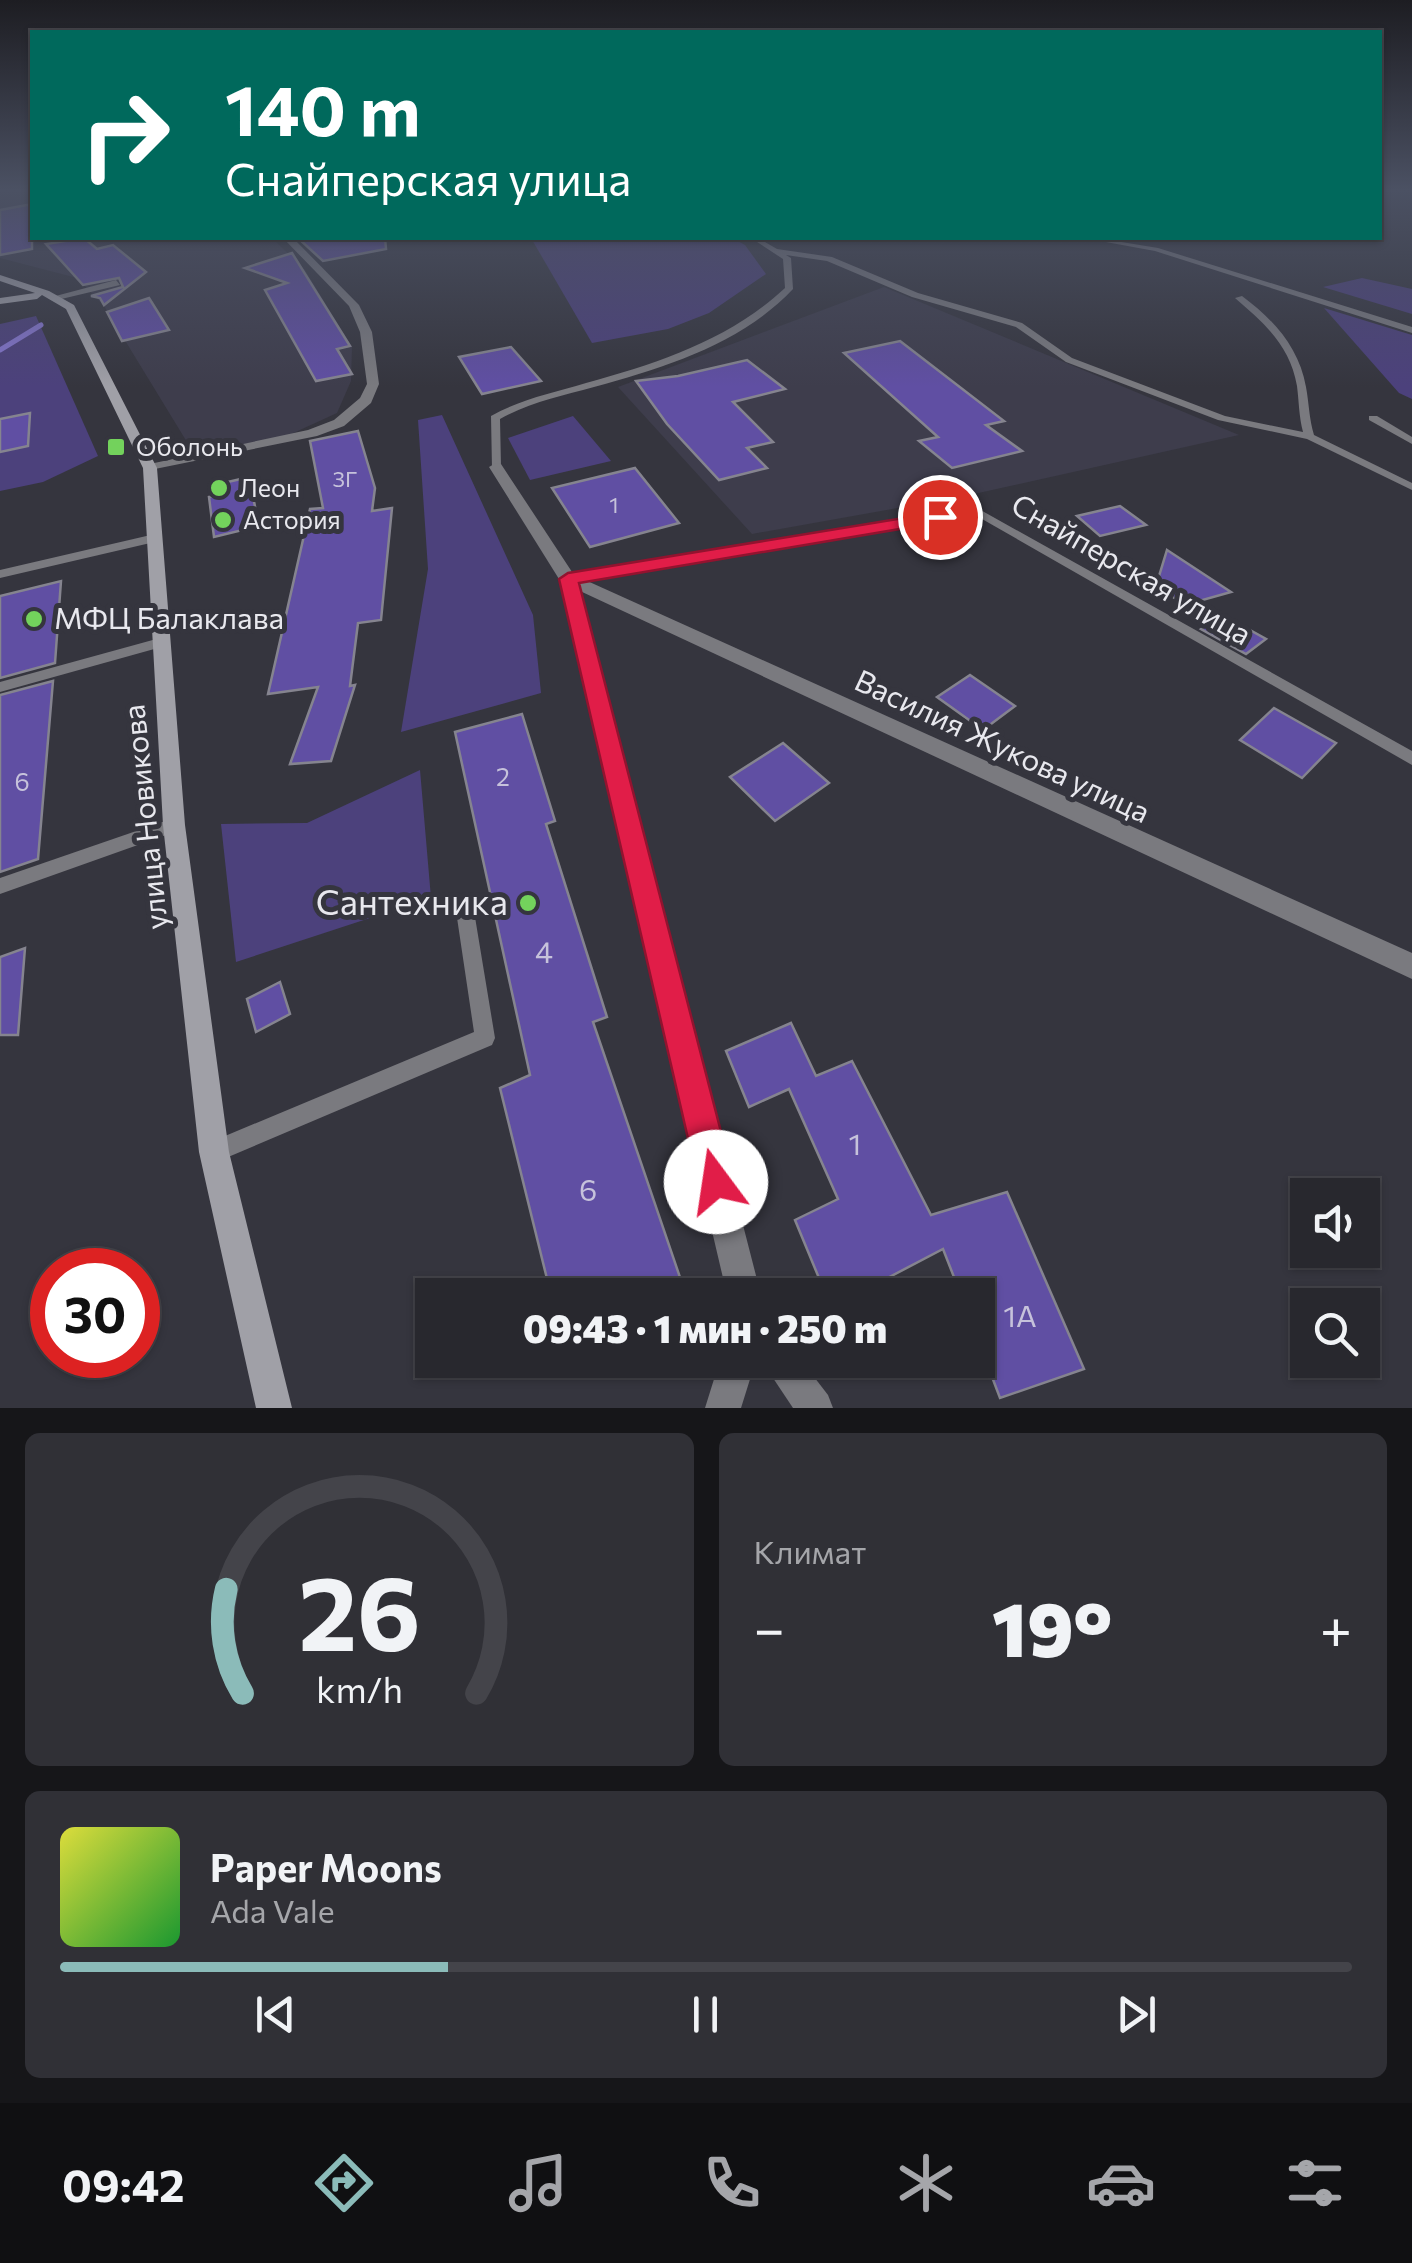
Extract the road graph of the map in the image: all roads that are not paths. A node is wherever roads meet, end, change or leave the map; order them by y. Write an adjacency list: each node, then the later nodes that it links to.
1 (306, 256): 15 (street)
2 (784, 256): 14 (lane)
3 (808, 256): 12 (lane)
4 (1177, 256): 10 (lane)
5 (0, 278): 7 (main road, улица Новикова)
6 (116, 283): 7 (street)
7 (53, 298): 9 (main road); 15 (main road, улица Новикова)
8 (1239, 298): 12 (lane)
9 (0, 300)
10 (1412, 330)
11 (1373, 418): 13 (lane)
12 (1310, 437): 16 (lane)
13 (1412, 442)
14 (496, 467): 19 (street)
15 (150, 468): 17 (main road, улица Новикова)
16 (1412, 487)
17 (155, 538): 18 (lane); 20 (main road, улица Новикова)
18 (0, 574)
19 (568, 579): 22 (lane, Снайперская улица); 26 (street, Василия Жукова улица); 28 (street)
20 (160, 643): 21 (lane); 23 (main road, улица Новикова)
21 (0, 687)
22 (1412, 759)
23 (174, 824): 24 (lane); 27 (main road, улица Новикова)
24 (0, 886)
25 (465, 911): 27 (lane)
26 (1412, 966)
27 (214, 1152): 31 (main road, улица Новикова)
28 (740, 1278)
29 (733, 1378): 32 (street)
30 (793, 1378): 33 (street)
31 (274, 1408)
32 (724, 1408)
33 (816, 1408)

